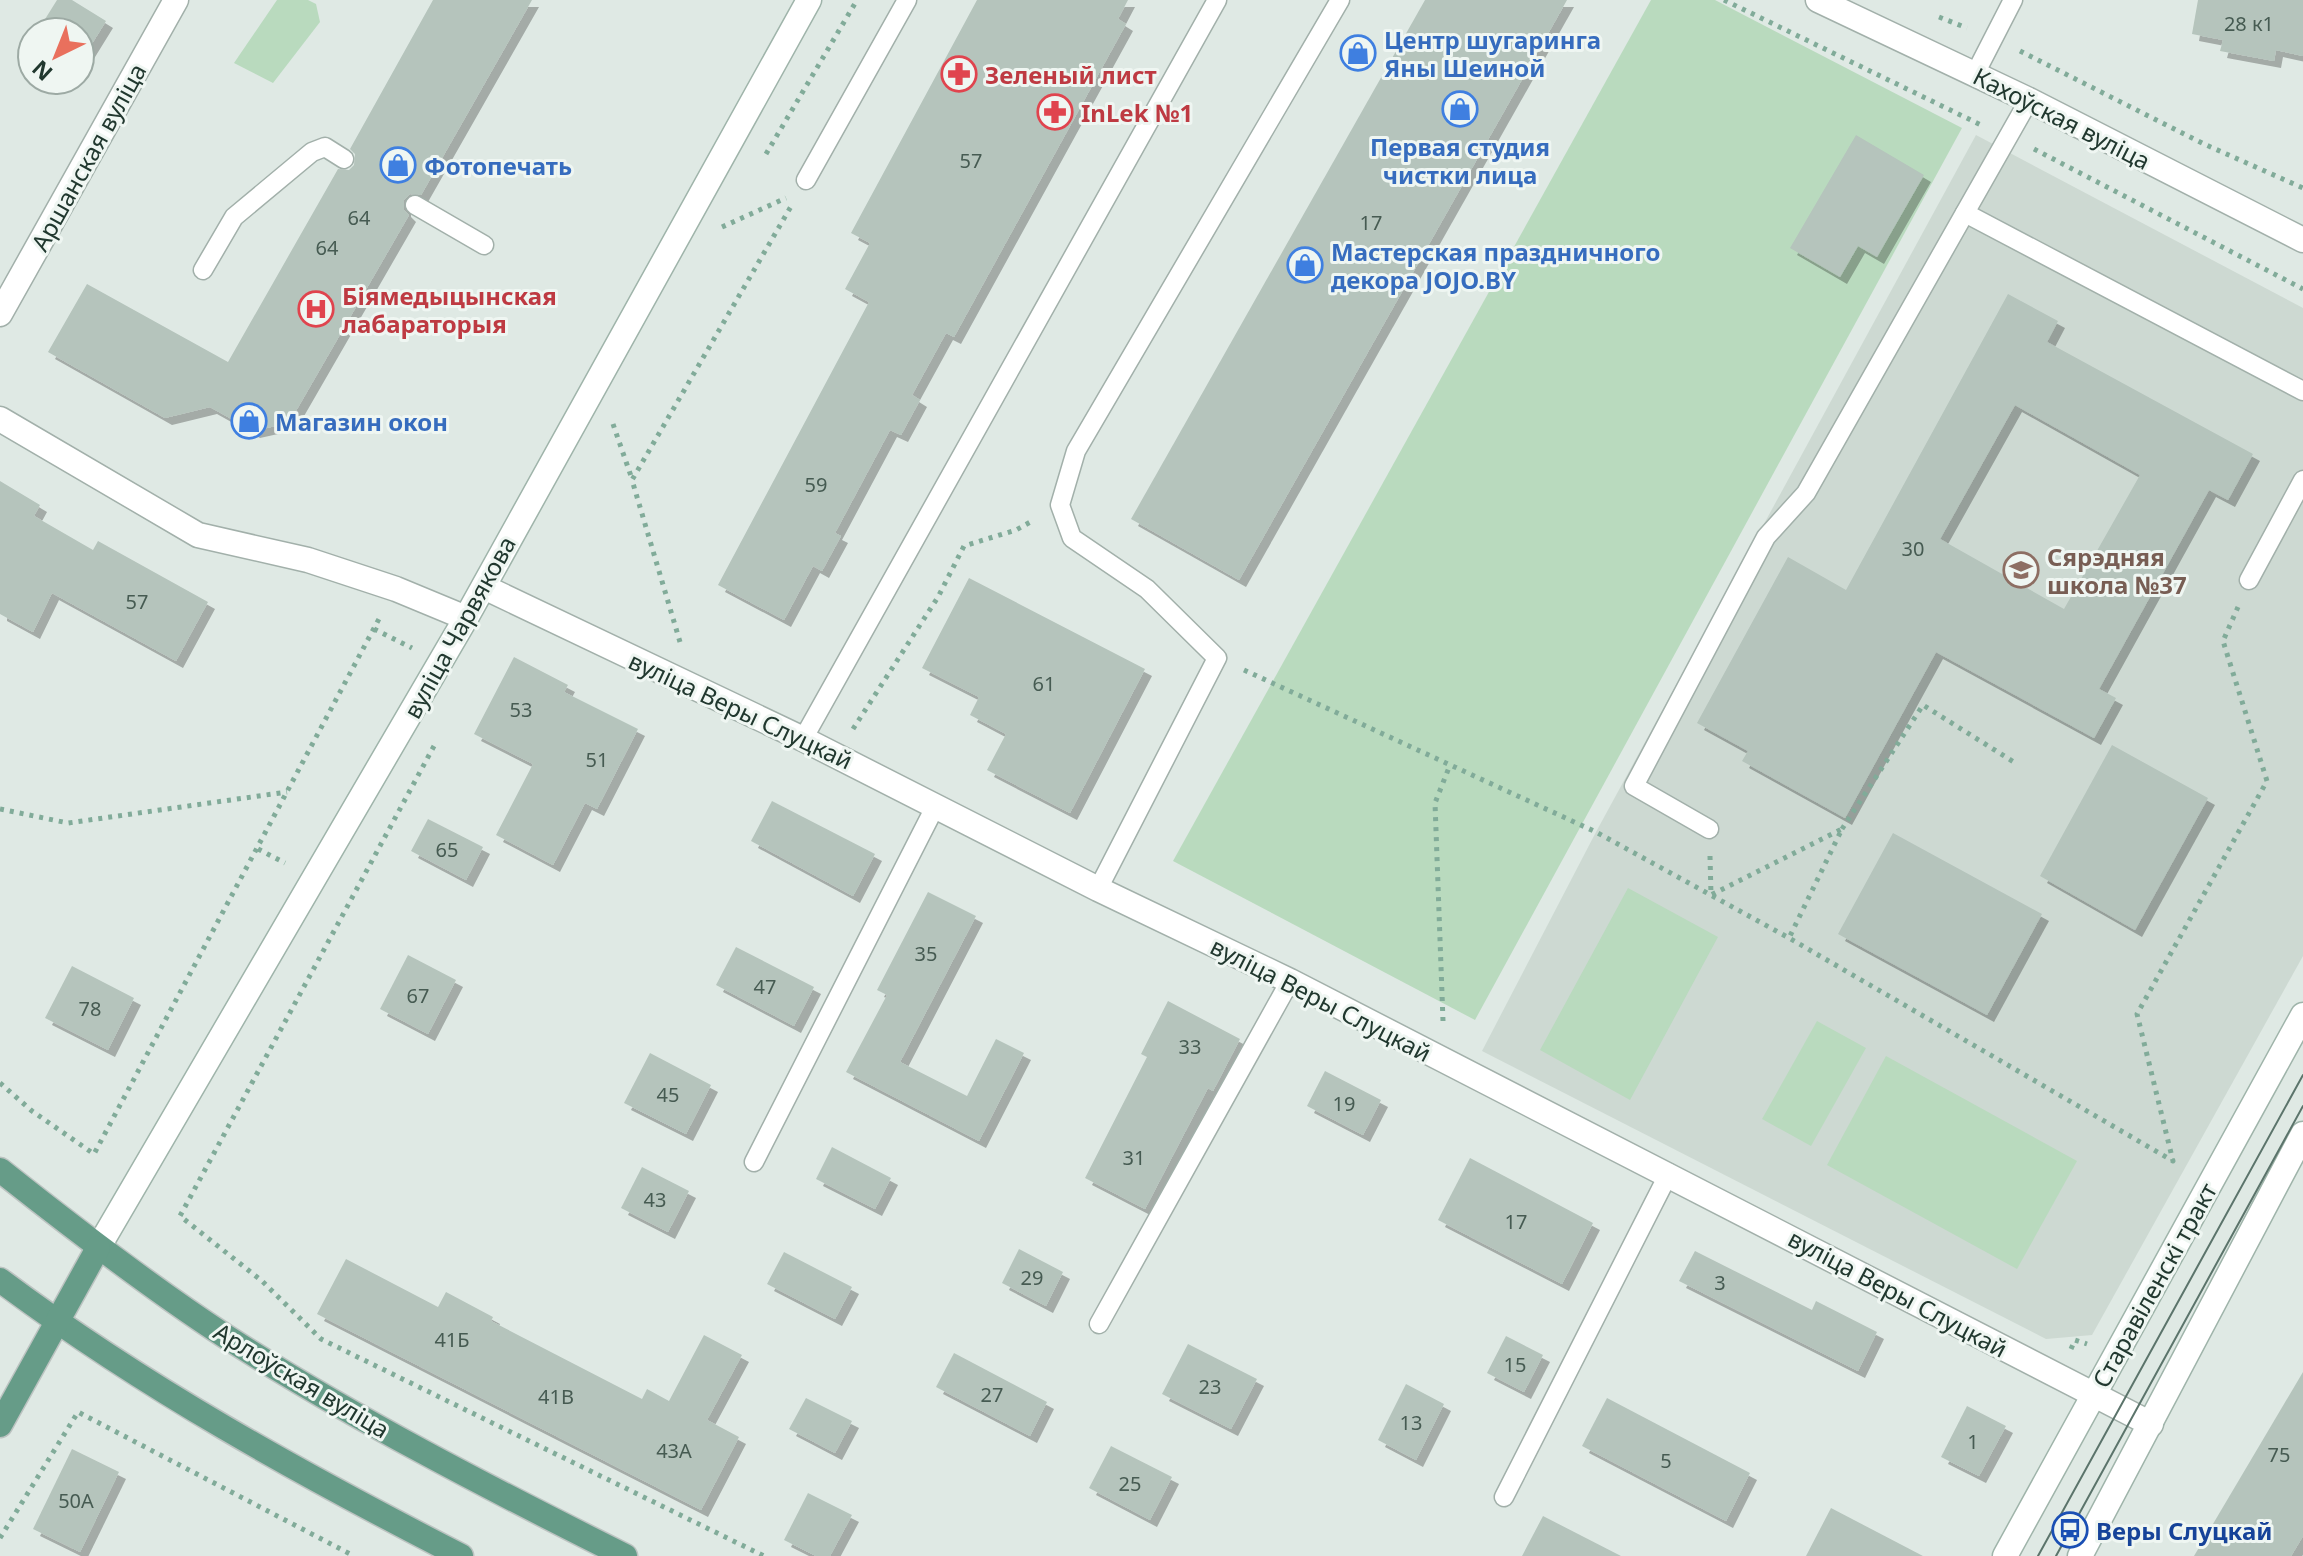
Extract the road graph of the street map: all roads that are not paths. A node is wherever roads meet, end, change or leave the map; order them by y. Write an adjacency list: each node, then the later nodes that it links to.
1 (176, 0): 17 (street, Аршанская вуліца)
2 (809, 0): 22 (street, вуліца Чарвякова)
3 (907, 0): 11 (lane)
4 (1217, 0): 24 (lane)
5 (1340, 0): 27 (lane)
6 (2013, 0): 8 (lane)
7 (1831, 3): 8 (street, Кахоўская вуліца)
8 (1975, 74): 9 (street, Кахоўская вуліца)
9 (2029, 100): 13 (lane); 14 (street, Кахоўская вуліца)
10 (344, 159): 16 (lane)
11 (806, 180)
12 (415, 205): 15 (lane)
13 (1965, 213): 18 (lane); 26 (lane)
14 (2303, 240)
15 (484, 245)
16 (203, 270)
17 (0, 314)
18 (2303, 391)
19 (0, 419): 23 (street)
20 (2303, 480): 21 (lane)
21 (2249, 580)
22 (484, 587): 23 (street, вуліца Чарвякова); 24 (street, вуліца Веры Слуцкай)
23 (466, 618): 34 (street, вуліца Чарвякова)
24 (809, 728): 25 (street, вуліца Веры Слуцкай)
25 (936, 805): 27 (street, вуліца Веры Слуцкай); 31 (lane)
26 (1709, 829)
27 (1098, 889): 28 (street, вуліца Веры Слуцкай)
28 (1290, 981): 33 (street, вуліца Веры Слуцкай); 37 (lane)
29 (2303, 1015): 38 (street, Старавіленскі тракт)
30 (2303, 1134): 39 (street)
31 (754, 1162)
32 (0, 1170): 34 (main road, Арлоўская вуліца)
33 (1669, 1173): 38 (street, вуліца Веры Слуцкай); 41 (lane)
34 (98, 1248): 36 (main road); 43 (main road, Арлоўская вуліца)
35 (0, 1280): 36 (main road)
36 (55, 1321): 40 (main road); 42 (main road)
37 (1099, 1324)
38 (2094, 1396): 39 (street, вуліца Веры Слуцкай); 44 (street, Старавіленскі тракт)
39 (2151, 1424): 45 (street)
40 (0, 1425)
41 (1504, 1497)
42 (461, 1556)
43 (625, 1556)
44 (2005, 1556)
45 (2080, 1556)

